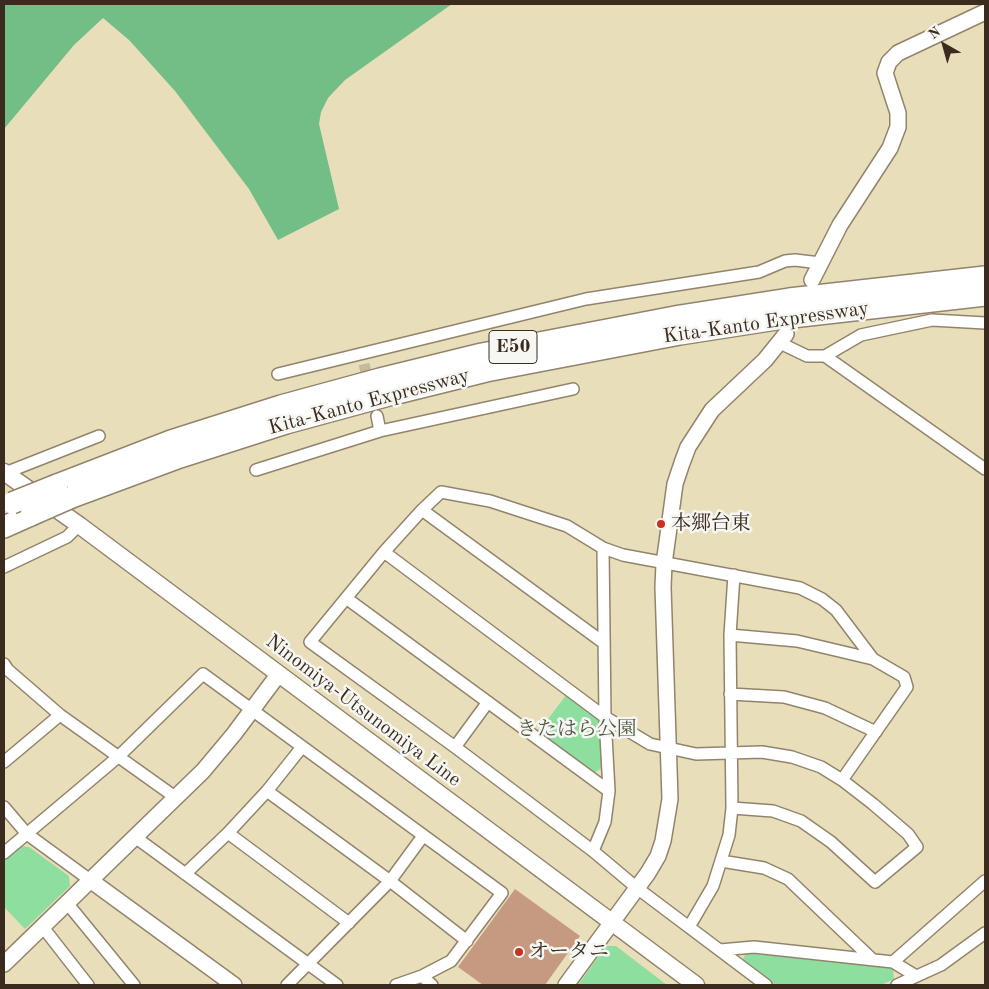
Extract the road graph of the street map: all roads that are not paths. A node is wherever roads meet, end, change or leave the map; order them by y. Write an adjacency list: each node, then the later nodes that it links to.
1 (985, 12): 2 (street)
2 (820, 264): 4 (street); 9 (street)
3 (985, 277): 17 (highway, Kita-Kanto Expressway / E50)
4 (812, 280)
5 (985, 295): 17 (highway, Kita-Kanto Expressway / E50)
6 (985, 323): 8 (street)
7 (783, 338): 8 (street); 24 (street)
8 (825, 356): 14 (street)
9 (278, 374)
10 (573, 389): 12 (street)
11 (377, 416): 12 (street)
12 (380, 431): 15 (street)
13 (99, 436): 16 (street)
14 (985, 469)
15 (256, 470)
16 (4, 472): 20 (main road, Ninomiya-Utsunomiya Line)
17 (64, 491): 18 (highway, Kita-Kanto Expressway / E50, bridge); 21 (highway, Kita-Kanto Expressway / E50, bridge)
18 (8, 505)
19 (422, 510): 22 (street); 23 (street); 29 (street)
20 (79, 525): 25 (street); 32 (main road, Ninomiya-Utsunomiya Line)
21 (4, 527)
22 (603, 548): 24 (street); 29 (street)
23 (384, 552): 27 (street); 37 (street)
24 (664, 564): 26 (street); 41 (street)
25 (4, 567)
26 (734, 575): 28 (street); 30 (street)
27 (346, 598): 34 (street); 40 (street)
28 (730, 635): 30 (street); 33 (street)
29 (604, 643): 37 (street)
30 (873, 659): 38 (street)
31 (5, 669): 36 (street)
32 (278, 675): 35 (street); 64 (main road, Ninomiya-Utsunomiya Line)
33 (730, 694): 38 (street); 42 (street)
34 (488, 702): 40 (street); 47 (street)
35 (252, 710): 39 (street); 43 (street); 48 (street)
36 (60, 714): 43 (street); 44 (street)
37 (605, 718): 41 (street); 47 (street)
38 (876, 732): 45 (street)
39 (302, 747): 46 (street); 53 (street)
40 (455, 747): 55 (street)
41 (668, 749): 42 (street); 62 (street)
42 (730, 753): 45 (street); 50 (street)
43 (118, 757): 48 (street); 52 (street)
44 (4, 762)
45 (842, 780): 50 (street)
46 (267, 791): 51 (street); 60 (street)
47 (609, 791): 55 (street)
48 (175, 797): 54 (street)
49 (4, 807): 52 (street)
50 (732, 808): 57 (street)
51 (228, 833): 58 (street); 65 (street)
52 (27, 834): 56 (street); 59 (street)
53 (423, 836): 60 (street); 69 (street)
54 (135, 837): 58 (street); 59 (street)
55 (593, 851): 62 (street)
56 (4, 852)
57 (721, 861): 67 (street); 71 (street)
58 (185, 874): 74 (street)
59 (90, 880): 63 (street); 79 (street)
60 (390, 881): 65 (street); 69 (street)
61 (985, 881): 72 (street)
62 (637, 888): 64 (street); 67 (street)
63 (67, 903): 66 (street); 78 (street)
64 (612, 922): 84 (street); 85 (main road, Ninomiya-Utsunomiya Line)
65 (349, 923): 74 (street)
66 (42, 926): 73 (street); 77 (street)
67 (689, 927): 70 (street)
68 (985, 933): 76 (street)
69 (466, 941): 75 (street)
70 (720, 950): 71 (street); 86 (street)
71 (873, 960): 72 (street)
72 (893, 962): 76 (street)
73 (4, 964)
74 (309, 964): 80 (street); 81 (street)
75 (422, 976): 82 (street); 83 (street)
76 (916, 976): 87 (street)
77 (88, 985)
78 (134, 985)
79 (234, 985)
80 (287, 985)
81 (337, 985)
82 (396, 985)
83 (432, 985)
84 (566, 985)
85 (696, 985)
86 (766, 985)
87 (897, 985)

